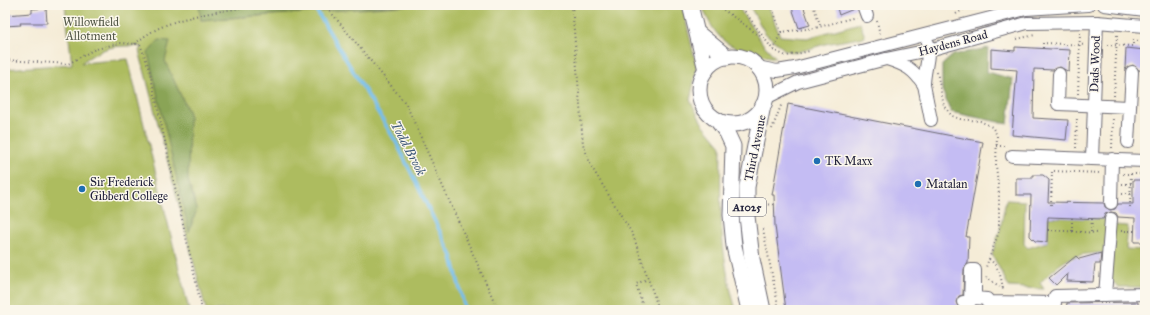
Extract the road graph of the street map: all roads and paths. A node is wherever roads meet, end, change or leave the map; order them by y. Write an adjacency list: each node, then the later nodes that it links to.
1 (260, 5): 30 (path)
2 (325, 5): 84 (path)
3 (572, 5): 76 (path)
4 (690, 5): 22 (main road)
5 (717, 5): 28 (path)
6 (740, 5): 28 (path)
7 (771, 5): 21 (path)
8 (813, 5): 16 (path)
9 (970, 5): 15 (path)
10 (1088, 5): 12 (street, Haydens Road)
11 (1104, 5): 13 (street)
12 (999, 10): 19 (street); 24 (street, Haydens Road)
13 (1145, 10)
14 (865, 11): 16 (path)
15 (951, 18)
16 (821, 26): 21 (path)
17 (1145, 26): 18 (street, Haydens Road)
18 (1096, 27): 19 (street, Haydens Road); 20 (path); 26 (path); 47 (street, Dads Wood)
19 (1004, 29): 32 (street, Haydens Road)
20 (1076, 31)
21 (781, 32): 31 (path)
22 (698, 34): 34 (main road); 41 (main road)
23 (887, 34): 27 (path)
24 (927, 34): 32 (street); 39 (street, Haydens Road)
25 (1042, 34): 29 (path)
26 (1124, 34)
27 (873, 37)
28 (764, 38): 31 (path)
29 (1015, 39)
30 (135, 44): 38 (path); 83 (path)
31 (773, 50): 35 (path)
32 (929, 50): 37 (street, Haydens Road); 44 (street)
33 (813, 51): 35 (path)
34 (731, 53): 39 (path); 39 (main road); 41 (main road)
35 (786, 56): 36 (path)
36 (783, 59)
37 (886, 59): 44 (street); 46 (street, Haydens Road)
38 (5, 60)
39 (759, 62): 46 (main road, A1025)
40 (937, 68): 75 (path)
41 (706, 70): 49 (main road, A1025)
42 (1132, 72): 48 (street)
43 (1059, 74): 47 (street, Dads Wood)
44 (924, 85): 50 (street)
45 (784, 100): 51 (path)
46 (765, 101): 49 (main road); 88 (main road, Third Avenue / A1025)
47 (1094, 105): 48 (street, Dads Wood); 54 (street, Dads Wood)
48 (1130, 107): 52 (street)
49 (717, 120): 87 (main road, Third Avenue / A1025)
50 (931, 120)
51 (771, 135)
52 (1128, 142)
53 (1012, 156): 54 (street)
54 (1092, 159): 55 (street)
55 (1112, 159): 56 (street); 57 (street)
56 (1145, 161)
57 (1111, 174): 58 (path); 61 (street); 64 (path)
58 (1131, 174): 59 (path); 65 (path)
59 (1145, 174)
60 (758, 198): 62 (path)
61 (1111, 203)
62 (758, 204): 63 (path); 66 (path)
63 (775, 205)
64 (1051, 205)
65 (1130, 207)
66 (758, 208)
67 (1072, 218): 72 (path)
68 (1092, 219): 73 (path)
69 (1111, 219): 74 (street)
70 (762, 224): 89 (path)
71 (1048, 230): 72 (path)
72 (1072, 231): 73 (path)
73 (1091, 232): 74 (path)
74 (1110, 233): 78 (street)
75 (989, 259): 77 (path); 77 (path)
76 (648, 279): 85 (path); 86 (path)
77 (1003, 289): 81 (path)
78 (1105, 294): 79 (street); 82 (street)
79 (1145, 294)
80 (963, 302): 81 (street)
81 (1005, 303): 82 (street)
82 (1055, 303)
83 (202, 310)
84 (498, 310)
85 (644, 310)
86 (659, 310)
87 (749, 310)
88 (763, 310)
89 (779, 310)

